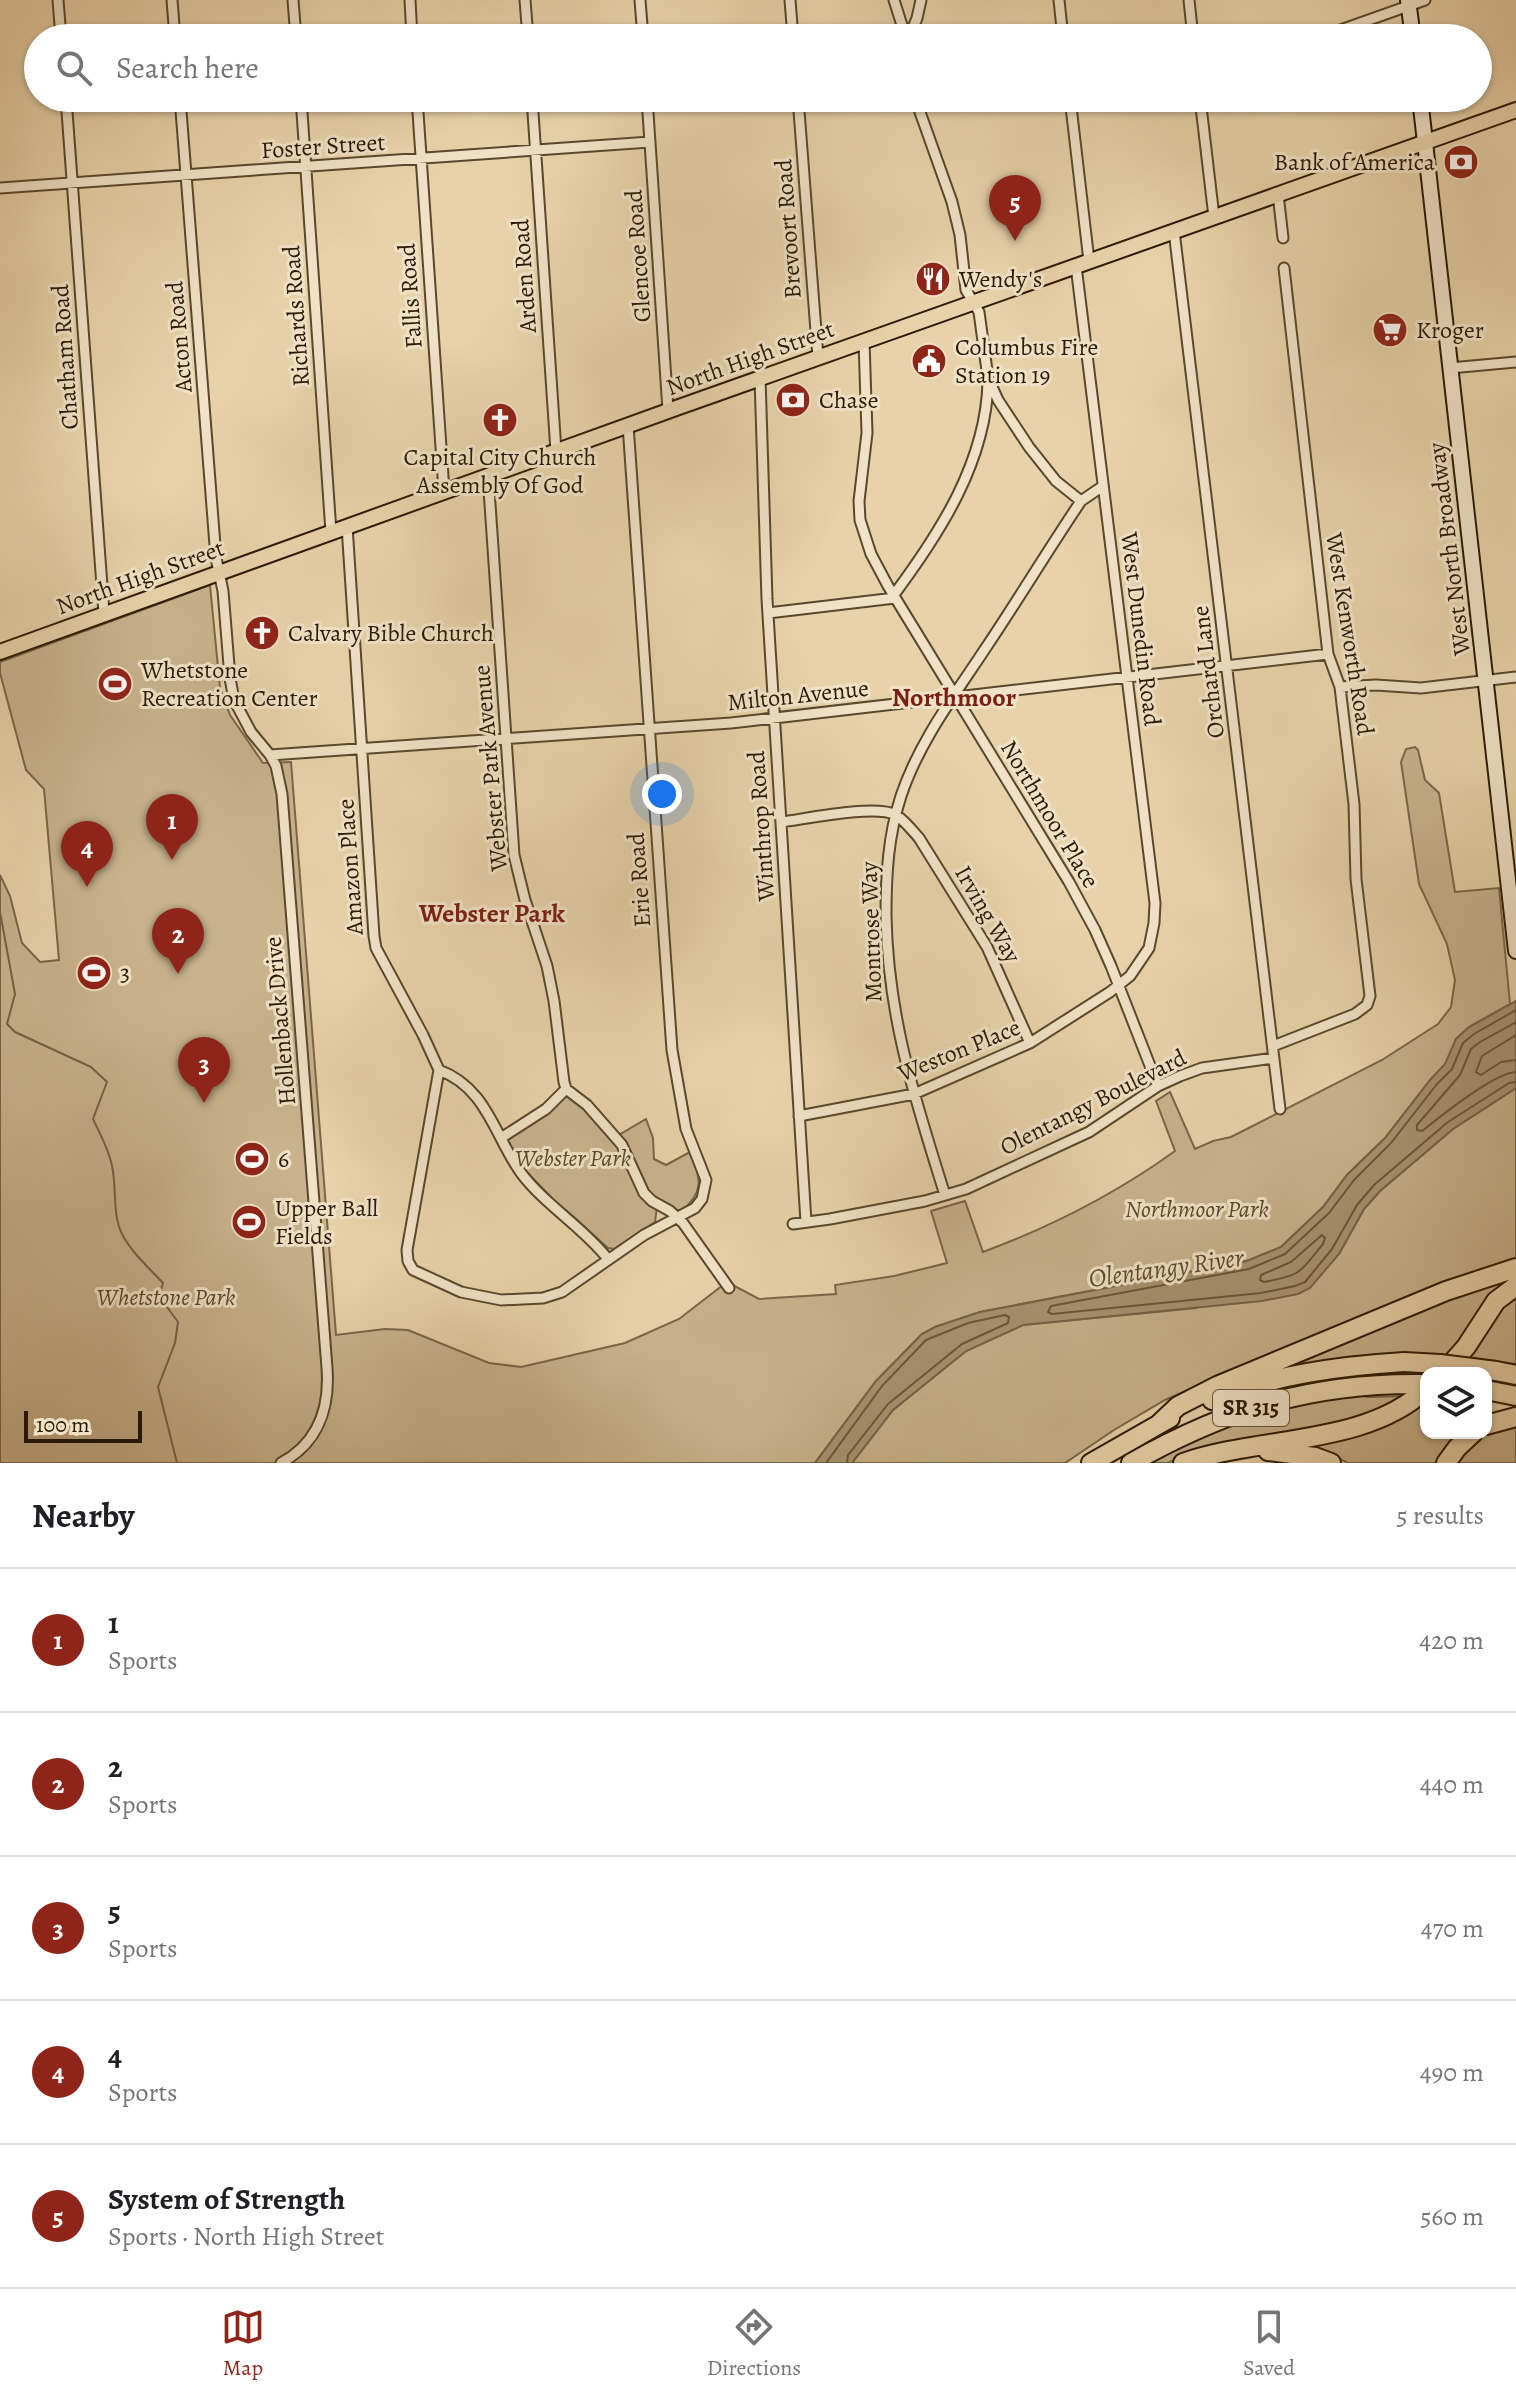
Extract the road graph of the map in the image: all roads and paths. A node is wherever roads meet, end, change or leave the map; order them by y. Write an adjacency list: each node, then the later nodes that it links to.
1 (58, 0): 14 (street)
2 (172, 0): 15 (street)
3 (293, 0): 16 (street)
4 (410, 0): 17 (street)
5 (525, 0): 18 (street)
6 (640, 0): 19 (street)
7 (790, 0): 20 (street)
8 (894, 0): 21 (street)
9 (921, 0): 22 (street)
10 (1059, 0): 23 (street)
11 (1189, 0): 24 (street)
12 (1425, 0): 13 (street)
13 (1408, 3): 25 (street); 26 (main road)
14 (60, 24)
15 (174, 24)
16 (295, 24)
17 (411, 24)
18 (527, 24)
19 (642, 24)
20 (792, 24)
21 (902, 24)
22 (914, 24)
23 (1062, 24)
24 (1192, 24)
25 (1354, 24)
26 (1411, 24)
27 (1516, 110): 40 (main road, North High Street)
28 (67, 112): 45 (street, Chatham Road)
29 (181, 112): 44 (street, Acton Road)
30 (302, 112): 43 (street, Richards Road)
31 (418, 112): 42 (street, Fallis Road)
32 (533, 112): 41 (street, Arden Road)
33 (648, 112): 39 (street, Glencoe Road)
34 (799, 112): 55 (street, Brevoort Road)
35 (920, 112): 53 (street)
36 (1071, 112): 51 (street, West Dunedin Road)
37 (1202, 112): 48 (street)
38 (1421, 112): 40 (main road, West North Broadway)
39 (650, 142): 41 (street, Foster Street); 60 (street, Glencoe Road)
40 (1424, 143): 47 (main road, North High Street); 57 (main road, West North Broadway)
41 (535, 151): 42 (street, Foster Street); 62 (street, Arden Road)
42 (421, 159): 43 (street, Foster Street); 65 (street, Fallis Road)
43 (306, 167): 44 (street, Foster Street); 68 (street, Richards Road)
44 (187, 175): 45 (street, Foster Street); 69 (street, Acton Road)
45 (72, 183): 46 (street, Foster Street); 71 (street, Chatham Road)
46 (0, 188)
47 (1278, 194): 48 (main road, North High Street); 50 (street)
48 (1214, 217): 49 (main road, North High Street)
49 (1174, 231): 51 (main road, North High Street); 75 (street, Orchard Lane)
50 (1283, 238)
51 (1083, 264): 53 (main road, North High Street); 64 (street, West Dunedin Road)
52 (1284, 268): 74 (street, West Kenworth Road)
53 (974, 302): 54 (main road, North High Street); 59 (street)
54 (864, 341): 55 (main road, North High Street); 70 (street, Northmoor Place)
55 (818, 357): 58 (main road, North High Street)
56 (1516, 362): 57 (street)
57 (1450, 368): 78 (main road, West North Broadway)
58 (760, 378): 60 (main road, North High Street); 72 (street, Winthrop Road)
59 (988, 378): 66 (street); 70 (street)
60 (668, 410): 61 (main road, North High Street)
61 (628, 425): 62 (main road, North High Street); 82 (street, Erie Road)
62 (556, 451): 63 (main road, North High Street)
63 (488, 475): 65 (main road, North High Street); 83 (street, Webster Park Avenue)
64 (1103, 486): 66 (street, Montrose Way); 76 (street, West Dunedin Road)
65 (444, 491): 67 (main road, North High Street)
66 (1081, 501): 80 (street, Montrose Way)
67 (347, 526): 68 (main road, North High Street); 84 (street, Amazon Place)
68 (331, 532): 69 (main road, North High Street)
69 (218, 572): 71 (main road, North High Street); 85 (street, Hollenback Drive)
70 (894, 597): 72 (street); 80 (street, Northmoor Place)
71 (104, 613): 73 (main road, North High Street)
72 (768, 613): 81 (street, Winthrop Road)
73 (0, 652)
74 (1328, 654): 75 (street, Milton Avenue); 79 (street, West Kenworth Road)
75 (1228, 665): 76 (street, Milton Avenue); 91 (street, Orchard Lane)
76 (1127, 677): 80 (street, Milton Avenue); 89 (street, West Dunedin Road)
77 (1516, 677): 78 (street)
78 (1486, 681): 79 (street); 88 (main road, West North Broadway)
79 (1340, 687): 91 (street, West Kenworth Road)
80 (954, 697): 81 (street, Milton Avenue); 86 (street, Montrose Way); 89 (street, Northmoor Place)
81 (774, 718): 82 (street, Milton Avenue); 87 (street, Winthrop Road)
82 (648, 729): 83 (street, Milton Avenue); 102 (street, Erie Road)
83 (505, 739): 84 (street, Milton Avenue); 95 (street, Webster Park Avenue)
84 (361, 748): 85 (street, Milton Avenue); 93 (street, Amazon Place)
85 (270, 755): 121 (street, Hollenback Drive)
86 (895, 815): 87 (street); 90 (street, Irving Way); 96 (street, Montrose Way)
87 (781, 822): 98 (street, Winthrop Road)
88 (1516, 951)
89 (1119, 985): 90 (street, Weston Place); 94 (street, Northmoor Place)
90 (1030, 1043): 96 (street, Weston Place)
91 (1273, 1046): 92 (street, Orchard Lane)
92 (1274, 1058): 94 (street, Olentangy Boulevard); 97 (street, Orchard Lane)
93 (439, 1070): 99 (street); 106 (street)
94 (1158, 1086): 100 (street, Olentangy Boulevard)
95 (566, 1089): 99 (street); 101 (street)
96 (914, 1094): 98 (street, Weston Place); 100 (street, Montrose Way)
97 (1280, 1109)
98 (799, 1116): 103 (street, Winthrop Road)
99 (501, 1138): 106 (street)
100 (945, 1195): 103 (street, Olentangy Boulevard)
101 (661, 1206): 102 (street); 105 (street)
102 (677, 1217): 105 (street); 109 (street)
103 (806, 1222): 104 (street, Olentangy Boulevard)
104 (793, 1224)
105 (659, 1226): 106 (street)
106 (608, 1259)
107 (1516, 1268): 117 (highway)
108 (1516, 1286): 110 (highway)
109 (729, 1288)
110 (1448, 1367)
111 (1516, 1375): 117 (highway, SR 315, bridge)
112 (1420, 1386): 123 (highway, SR 315)
113 (1492, 1391): 115 (highway)
114 (1420, 1393): 120 (highway)
115 (1516, 1396)
116 (1516, 1417): 118 (highway)
117 (1160, 1423): 122 (highway, SR 315)
118 (1492, 1423)
119 (1467, 1439): 126 (highway)
120 (1245, 1449): 124 (highway); 125 (highway)
121 (281, 1463)
122 (1091, 1463)
123 (1131, 1463)
124 (1183, 1463)
125 (1331, 1463)
126 (1446, 1463)

